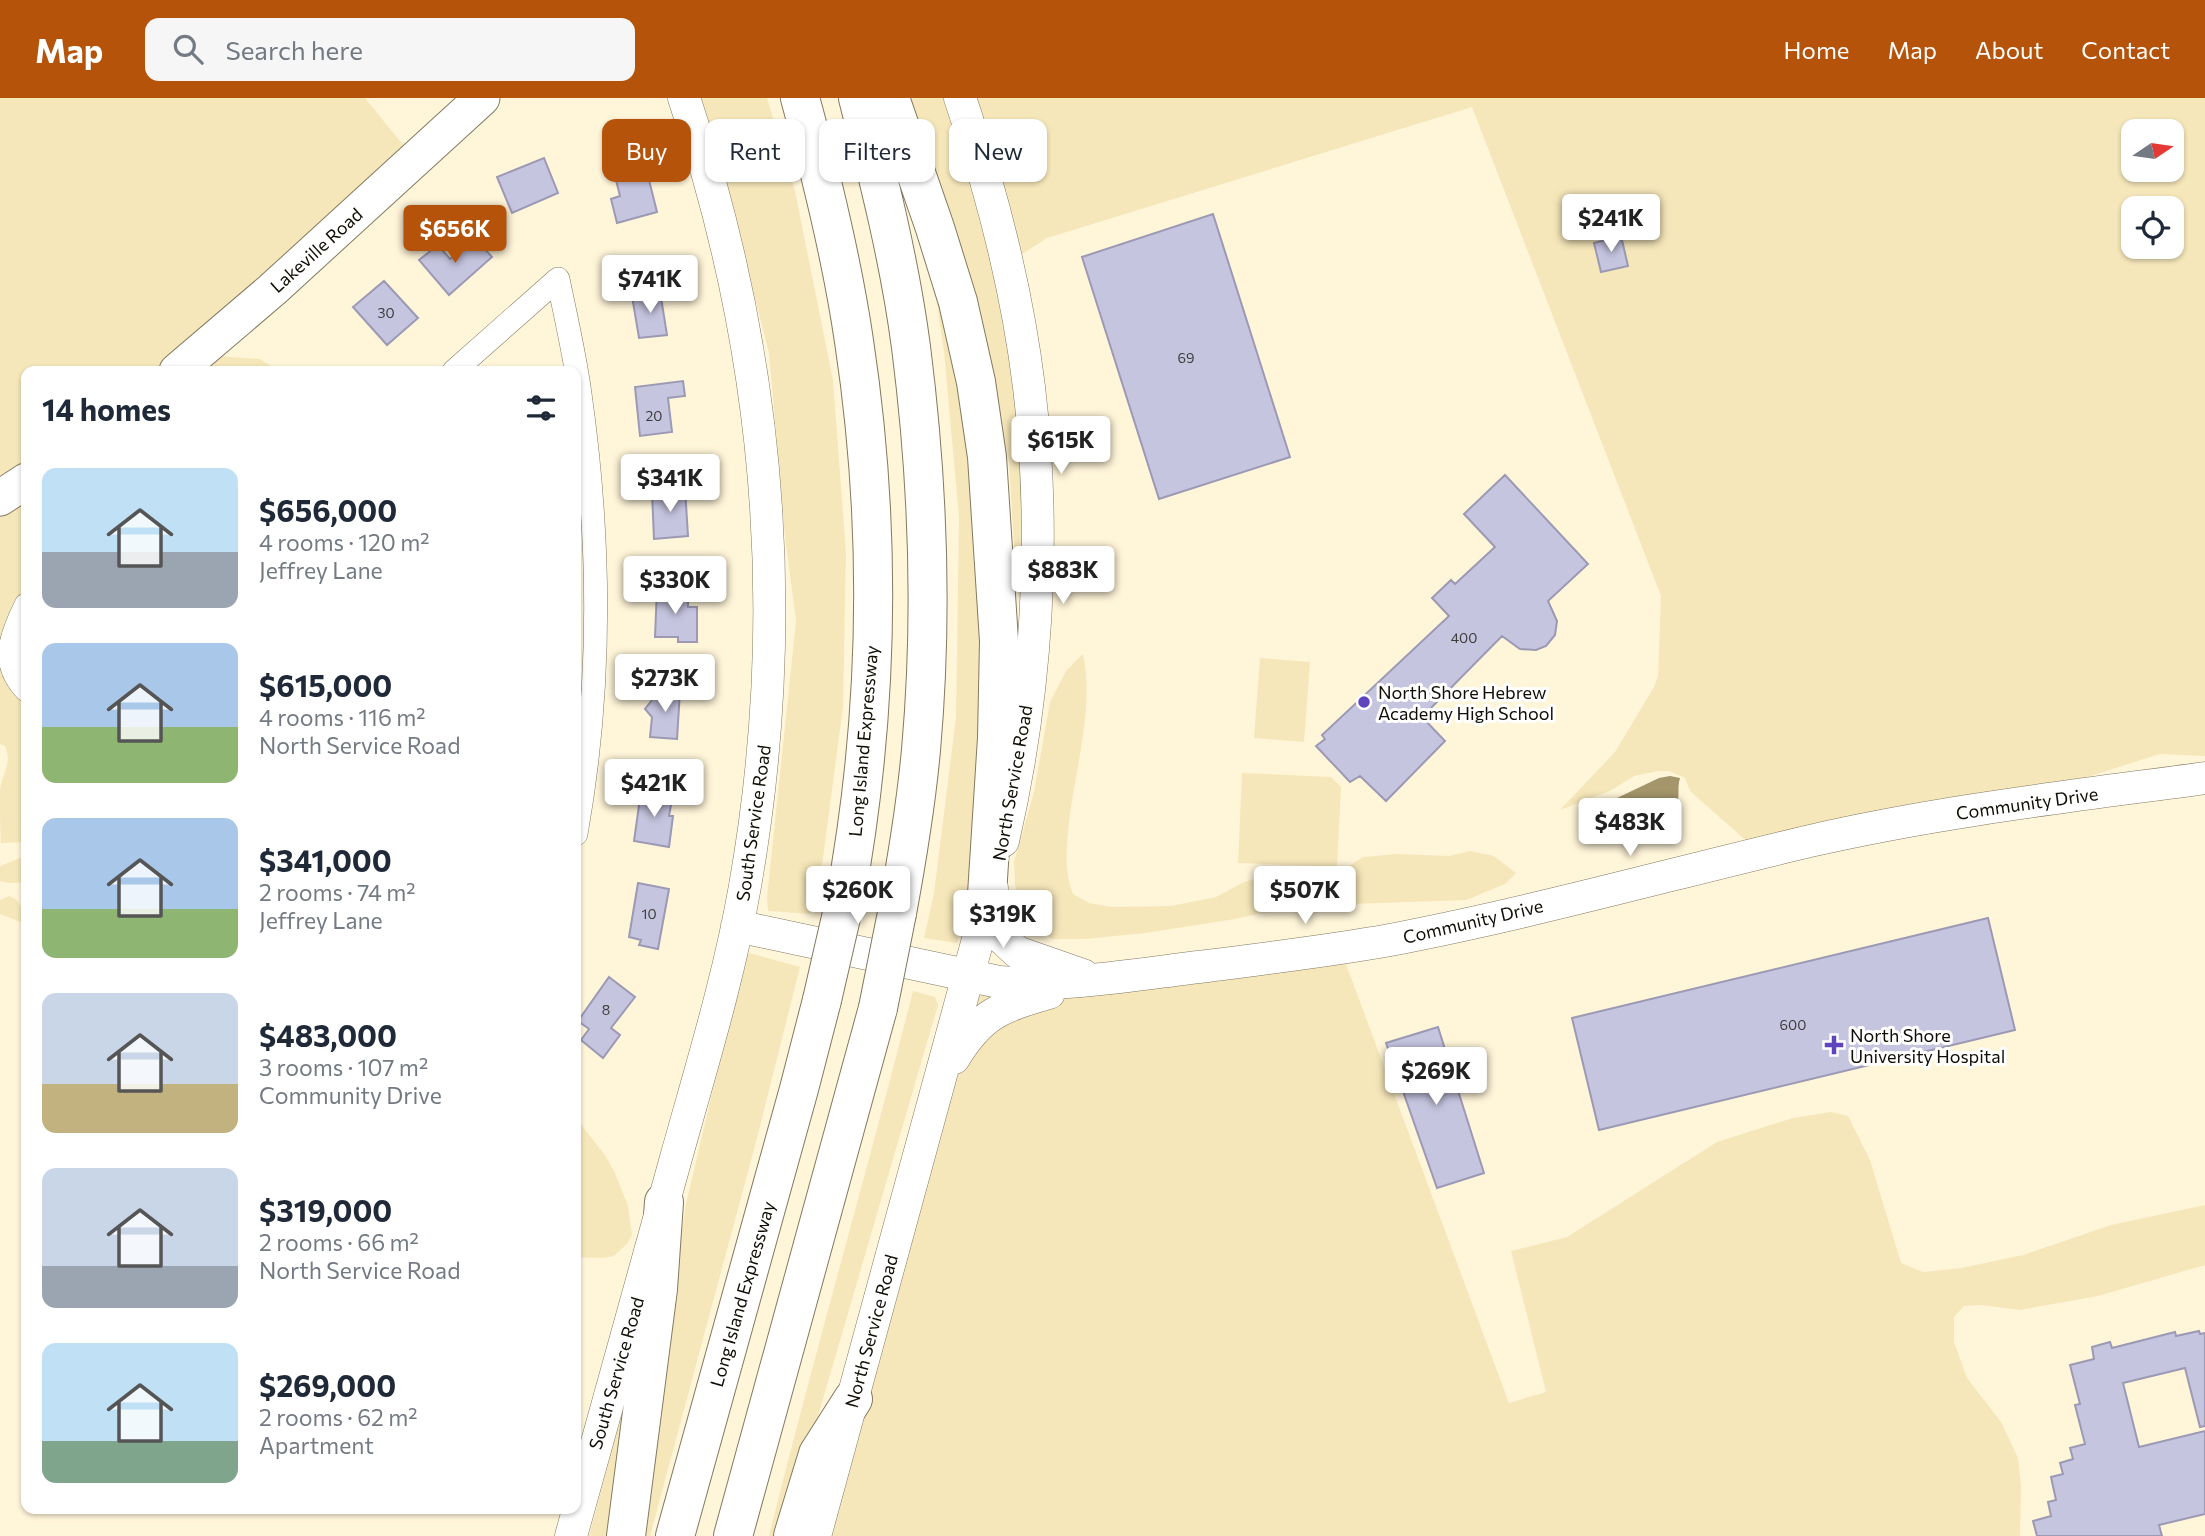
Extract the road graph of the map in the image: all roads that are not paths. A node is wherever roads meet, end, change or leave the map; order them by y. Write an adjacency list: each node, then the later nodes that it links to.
1 (482, 98): 7 (main road, Lakeville Road)
2 (684, 98): 18 (main road, South Service Road)
3 (800, 98): 28 (highway, Long Island Expressway, bridge)
4 (858, 98): 29 (highway, bridge)
5 (890, 98): 17 (highway)
6 (960, 98): 17 (main road, North Service Road)
7 (183, 366)
8 (460, 366): 9 (street)
9 (575, 366)
10 (581, 401): 16 (street)
11 (21, 484): 12 (main road)
12 (0, 498)
13 (21, 616): 14 (street)
14 (21, 685)
15 (2205, 778): 20 (main road, Community Drive)
16 (581, 800)
17 (986, 910): 19 (main road, North Service Road); 20 (main road)
18 (737, 926): 19 (main road, Community Drive); 22 (main road, South Service Road)
19 (968, 977): 20 (main road, Community Drive); 21 (main road, North Service Road)
20 (1098, 979): 21 (main road)
21 (939, 1084): 23 (main road, North Service Road)
22 (664, 1202): 24 (main road, South Service Road); 27 (highway)
23 (853, 1399): 30 (highway); 31 (main road, North Service Road)
24 (581, 1500)
25 (577, 1514): 26 (main road, South Service Road)
26 (571, 1536)
27 (626, 1536)
28 (675, 1536)
29 (733, 1536)
30 (793, 1536)
31 (815, 1536)

